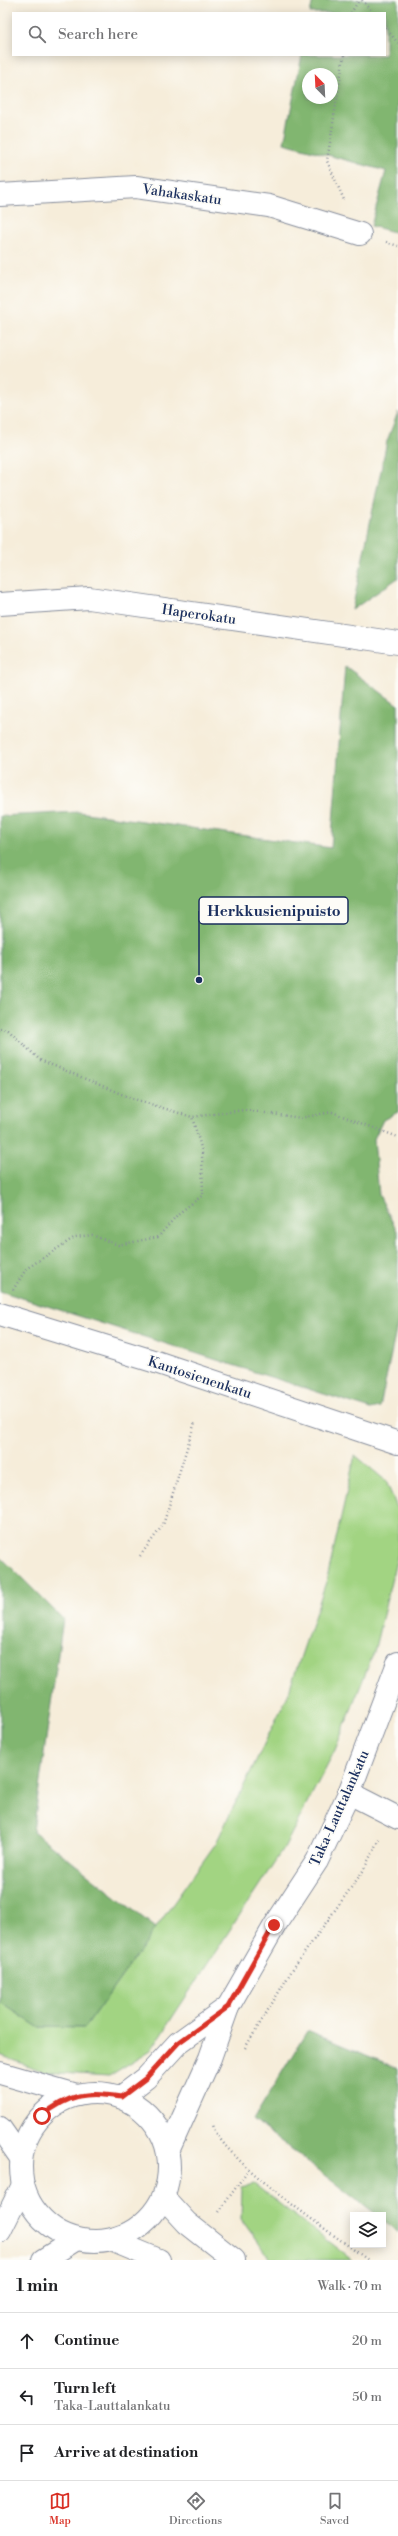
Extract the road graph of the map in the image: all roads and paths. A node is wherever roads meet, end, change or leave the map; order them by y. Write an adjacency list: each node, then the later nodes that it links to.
1 (360, 0): 2 (path); 3 (path)
2 (353, 12)
3 (372, 12)
4 (386, 28): 5 (path)
5 (398, 43)
6 (344, 56): 8 (path)
7 (0, 195): 8 (main road, Vahakaskatu)
8 (360, 234)
9 (0, 604): 10 (main road, Haperokatu)
10 (398, 643)
11 (0, 1029): 12 (path)
12 (192, 1117): 13 (path); 14 (path)
13 (398, 1137)
14 (11, 1293)
15 (0, 1314): 17 (main road, Kantosienenkatu)
16 (195, 1422): 18 (path)
17 (398, 1443)
18 (140, 1556)
19 (398, 1663): 20 (main road, Taka-Lauttalankatu)
20 (349, 1793): 21 (main road); 22 (main road, Taka-Lauttalankatu)
21 (394, 1816): 23 (path)
22 (228, 2007): 26 (main road, Taka-Lauttalankatu); 29 (main road, Taka-Lauttalankatu)
23 (243, 2051)
24 (0, 2073): 25 (main road)
25 (77, 2095): 26 (main road); 30 (main road)
26 (121, 2097): 29 (main road)
27 (213, 2120): 39 (path)
28 (0, 2128): 30 (main road)
29 (168, 2151): 32 (main road)
30 (21, 2158): 31 (main road)
31 (23, 2186): 33 (main road); 34 (main road)
32 (164, 2198): 35 (main road); 38 (main road)
33 (0, 2231)
34 (75, 2240): 35 (main road); 36 (main road)
35 (111, 2240): 37 (main road)
36 (43, 2260)
37 (159, 2260)
38 (234, 2260)
39 (368, 2260)

